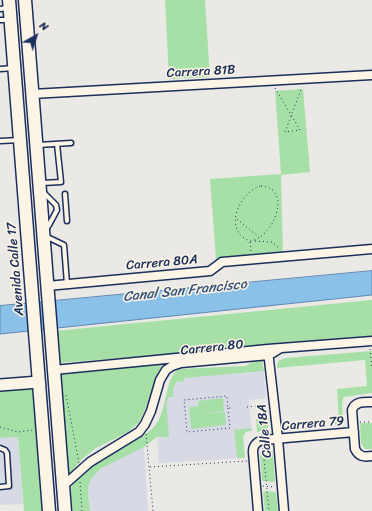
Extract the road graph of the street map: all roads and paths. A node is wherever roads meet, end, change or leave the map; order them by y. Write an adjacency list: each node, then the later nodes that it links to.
1 (25, 0): 8 (main road)
2 (6, 12): 3 (main road, Avenida Calle 17)
3 (14, 68): 4 (lane); 10 (main road, Avenida Calle 17)
4 (0, 69)
5 (372, 75): 8 (street, Carrera 81B)
6 (303, 86): 9 (path)
7 (274, 88): 9 (path)
8 (32, 94): 14 (main road)
9 (291, 116): 9 (path)
10 (20, 140): 11 (lane); 34 (main road, Avenida Calle 17)
11 (0, 142)
12 (71, 143): 13 (lane)
13 (57, 144): 14 (lane); 15 (lane)
14 (36, 145): 15 (main road)
15 (39, 186): 18 (lane); 21 (main road)
16 (65, 194): 17 (lane)
17 (66, 209): 18 (lane); 20 (lane)
18 (57, 210): 21 (lane)
19 (236, 219): 22 (path); 22 (path); 23 (path)
20 (67, 222)
21 (43, 234): 28 (lane); 29 (main road)
22 (260, 238): 24 (path)
23 (250, 241): 24 (path); 27 (path)
24 (254, 241): 26 (path)
25 (372, 250): 27 (street, Carrera 80A)
26 (282, 252)
27 (252, 260): 28 (street, Carrera 80A)
28 (67, 284): 29 (street, Carrera 80A)
29 (47, 290): 33 (main road)
30 (371, 345): 31 (street, Carrera 80); 32 (path)
31 (268, 352): 33 (street, Carrera 80); 44 (street, Carrera 80); 50 (street, Calle 18A)
32 (372, 368)
33 (54, 370): 57 (main road)
34 (39, 382): 35 (street); 62 (main road, Avenida Calle 17)
35 (0, 385)
36 (66, 395): 56 (path)
37 (372, 402): 48 (street, Carrera 79)
38 (270, 405): 39 (path)
39 (247, 407)
40 (228, 408): 41 (path); 47 (path); 47 (path)
41 (233, 408)
42 (358, 422): 43 (path)
43 (372, 422)
44 (145, 424): 55 (path); 56 (street, Carrera 80)
45 (0, 427): 46 (path)
46 (36, 430)
47 (207, 430): 49 (path)
48 (354, 432): 50 (street, Carrera 79); 53 (street, Carrera 79)
49 (207, 433)
50 (278, 439): 51 (street, Carrera 79); 68 (street, Calle 18A)
51 (263, 440): 54 (street, Calle 18A); 59 (path)
52 (0, 448): 60 (lane)
53 (372, 456)
54 (254, 460): 55 (path); 66 (street, Calle 18A)
55 (150, 467): 65 (path)
56 (79, 471): 57 (street, Carrera 80); 64 (path)
57 (63, 486): 63 (main road)
58 (261, 486): 59 (path)
59 (267, 486): 61 (path); 67 (path)
60 (0, 487)
61 (277, 487)
62 (49, 511)
63 (65, 511)
64 (82, 511)
65 (153, 511)
66 (258, 511)
67 (269, 511)
68 (284, 511)

